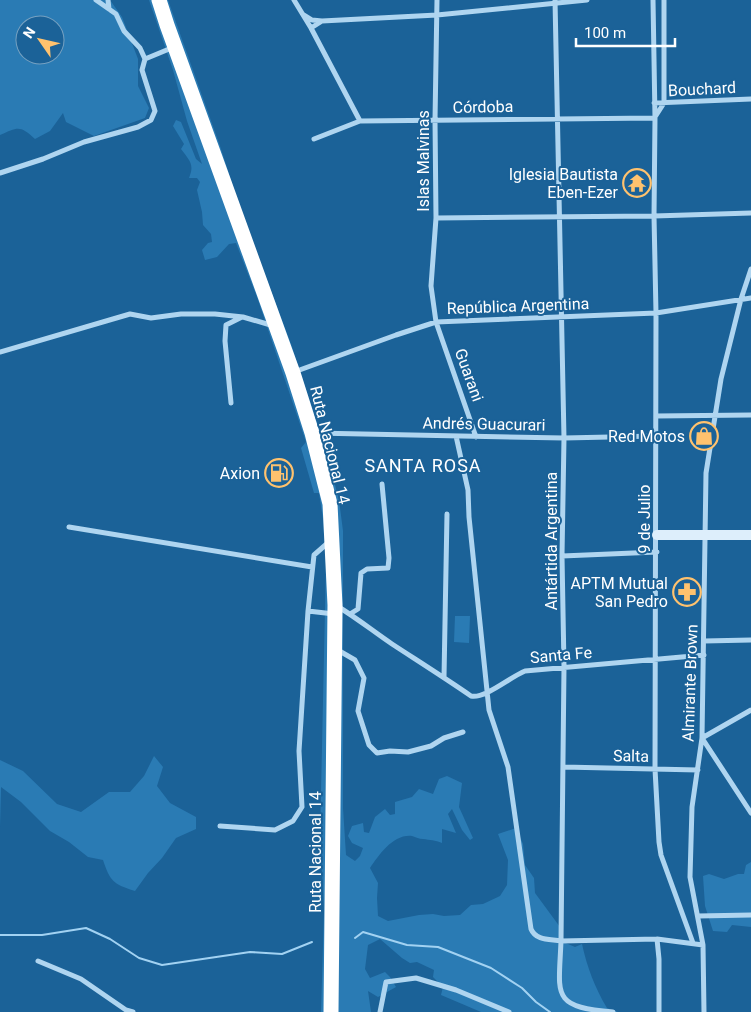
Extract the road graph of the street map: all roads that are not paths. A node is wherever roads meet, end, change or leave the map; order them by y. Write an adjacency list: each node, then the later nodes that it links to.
1 (96, 0): 10 (street)
2 (108, 0): 10 (street)
3 (160, 0): 15 (highway, Ruta Nacional 14)
4 (294, 0): 11 (street)
5 (437, 0): 12 (street, Islas Malvinas)
6 (587, 0): 9 (street)
7 (652, 0): 19 (street, 9 de Julio)
8 (664, 0): 18 (street)
9 (555, 1): 12 (street); 20 (street, Antártida Argentina)
10 (109, 9): 16 (street)
11 (304, 15): 13 (street); 14 (street)
12 (437, 15): 13 (street); 22 (street, Islas Malvinas)
13 (322, 21): 14 (street)
14 (312, 28): 23 (street)
15 (175, 46): 16 (street); 37 (highway, Ruta Nacional 14)
16 (145, 59): 25 (street)
17 (751, 98): 18 (street, Bouchard)
18 (664, 103): 19 (street, Bouchard); 21 (street)
19 (654, 104): 21 (street, 9 de Julio)
20 (558, 118): 21 (street, Córdoba); 22 (street, Córdoba); 27 (street, Antártida Argentina)
21 (655, 118): 28 (street, 9 de Julio)
22 (435, 120): 23 (street, Córdoba); 29 (street, Islas Malvinas)
23 (360, 121): 24 (street, Córdoba)
24 (314, 139)
25 (0, 173)
26 (751, 213): 28 (street)
27 (559, 216): 28 (street); 29 (street); 35 (street, Antártida Argentina)
28 (654, 216): 33 (street, 9 de Julio)
29 (436, 218): 36 (street, Islas Malvinas)
30 (751, 269): 32 (street, Almirante Brown)
31 (751, 298): 32 (street, República Argentina)
32 (741, 299): 33 (street, República Argentina); 41 (street, Almirante Brown)
33 (656, 313): 35 (street, República Argentina); 43 (street, 9 de Julio)
34 (243, 317): 37 (street); 38 (street); 40 (street)
35 (560, 318): 36 (street, República Argentina); 48 (street, Antártida Argentina)
36 (436, 322): 39 (street, República Argentina); 47 (street, Guarani)
37 (277, 327): 39 (highway, Ruta Nacional 14)
38 (0, 352)
39 (293, 372): 44 (highway, Ruta Nacional 14)
40 (231, 403)
41 (715, 415): 42 (street); 43 (street); 53 (street, Almirante Brown)
42 (751, 415)
43 (656, 416): 46 (street, 9 de Julio)
44 (312, 433): 45 (street, Andrés Guacurari); 55 (highway, Ruta Nacional 14)
45 (456, 436): 47 (street, Andrés Guacurari); 69 (street)
46 (656, 436): 48 (street, Andrés Guacurari); 52 (street, 9 de Julio)
47 (476, 437): 48 (street, Andrés Guacurari)
48 (564, 438): 57 (street, Antártida Argentina)
49 (382, 484): 61 (street)
50 (447, 514): 68 (street)
51 (69, 527): 58 (street)
52 (657, 534): 53 (main road); 56 (street, 9 de Julio)
53 (705, 534): 54 (main road); 63 (street, Almirante Brown)
54 (751, 534)
55 (332, 539): 58 (street); 59 (highway, Ruta Nacional 14)
56 (656, 552): 57 (street); 66 (street, 9 de Julio)
57 (562, 556): 67 (street, Antártida Argentina)
58 (312, 566): 60 (street)
59 (334, 609): 60 (street); 61 (street, Santa Fe); 64 (highway, Ruta Nacional 14)
60 (308, 611): 77 (street)
61 (350, 614): 68 (street, Santa Fe)
62 (751, 640): 63 (street)
63 (704, 641): 65 (street, Almirante Brown)
64 (334, 647): 71 (street); 86 (highway, Ruta Nacional 14)
65 (704, 655): 66 (street, Santa Fe); 72 (street, Almirante Brown)
66 (655, 660): 67 (street, Santa Fe); 74 (street, 9 de Julio)
67 (564, 668): 69 (street, Santa Fe); 73 (street, Antártida Argentina)
68 (444, 677): 69 (street, Santa Fe)
69 (488, 692): 81 (street)
70 (751, 710): 72 (street)
71 (463, 732)
72 (702, 738): 75 (street, Almirante Brown); 76 (street)
73 (563, 767): 74 (street, Salta); 81 (street, Antártida Argentina)
74 (655, 769): 75 (street, Salta); 82 (street, 9 de Julio)
75 (698, 770): 79 (street, Almirante Brown)
76 (751, 813)
77 (220, 826)
78 (751, 915): 79 (street)
79 (698, 916): 83 (street, Almirante Brown)
80 (657, 939): 81 (street); 82 (street); 90 (street)
81 (561, 941): 89 (street, Antártida Argentina)
82 (693, 944): 83 (street)
83 (703, 945): 91 (street, Almirante Brown)
84 (38, 960): 85 (street)
85 (133, 1012)
86 (331, 1012)
87 (380, 1012): 88 (street)
88 (509, 1012)
89 (613, 1012)
90 (659, 1012)
91 (704, 1012)

